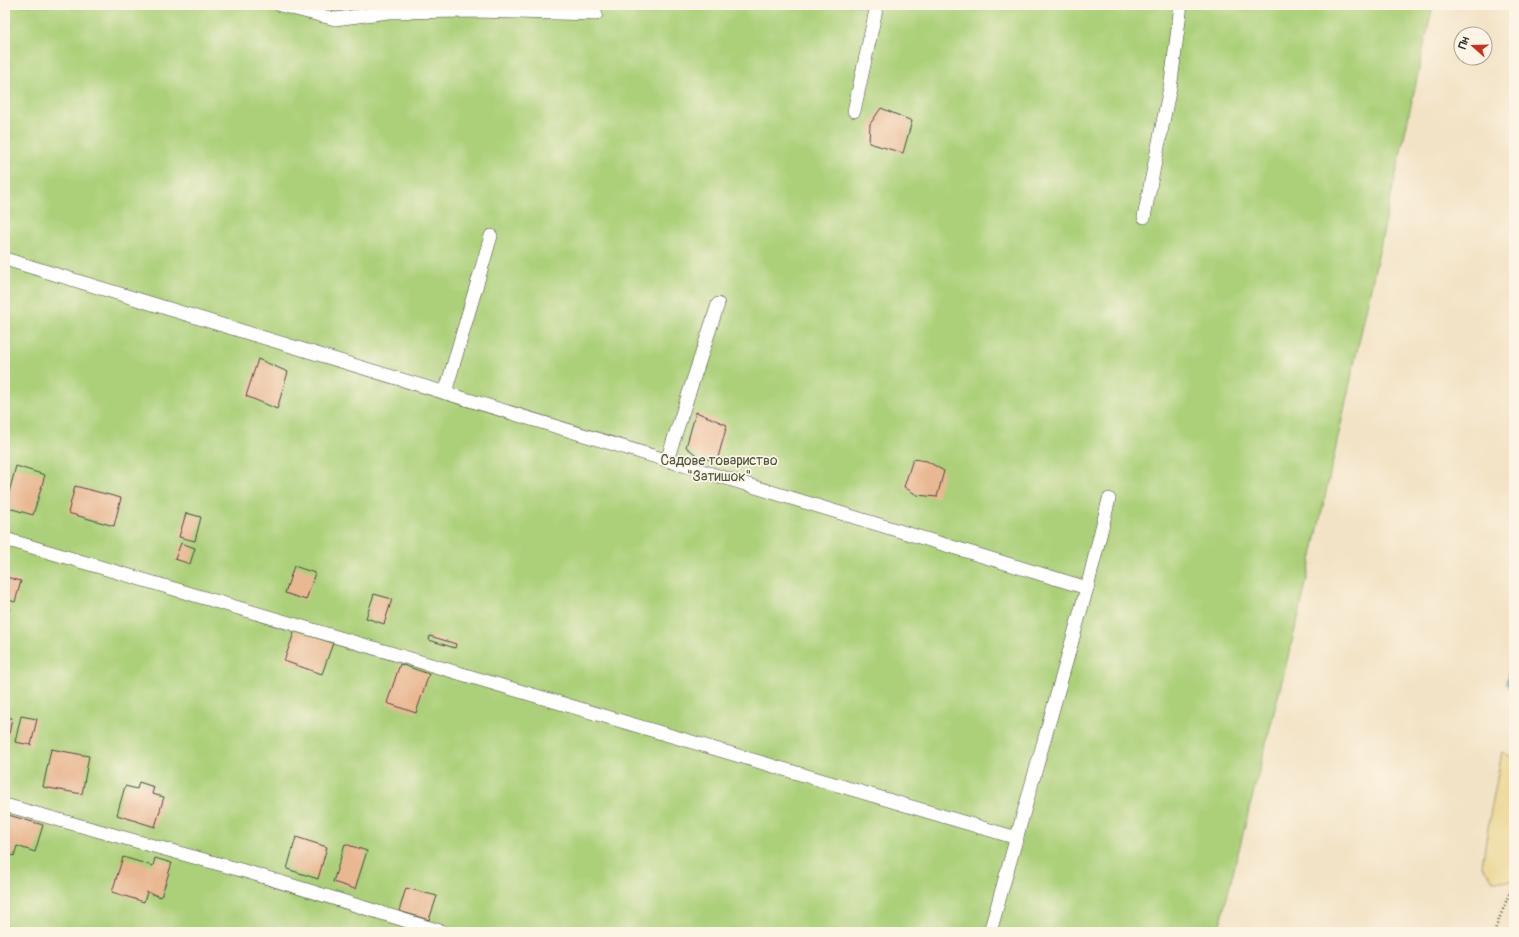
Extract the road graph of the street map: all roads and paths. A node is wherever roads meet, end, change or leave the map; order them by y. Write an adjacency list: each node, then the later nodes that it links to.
1 (280, 5): 4 (lane)
2 (877, 5): 5 (lane)
3 (1181, 5): 6 (lane)
4 (596, 14)
5 (854, 111)
6 (1144, 218)
7 (491, 236): 10 (lane)
8 (5, 259): 10 (lane)
9 (718, 304): 11 (lane)
10 (445, 392): 11 (lane)
11 (667, 460): 14 (lane)
12 (1109, 499): 14 (lane)
13 (5, 539): 16 (lane)
14 (1087, 588): 16 (lane)
15 (5, 805): 18 (lane)
16 (1017, 838): 19 (lane)
17 (1511, 889): 20 (path)
18 (443, 932)
19 (990, 932)
20 (1494, 932)

